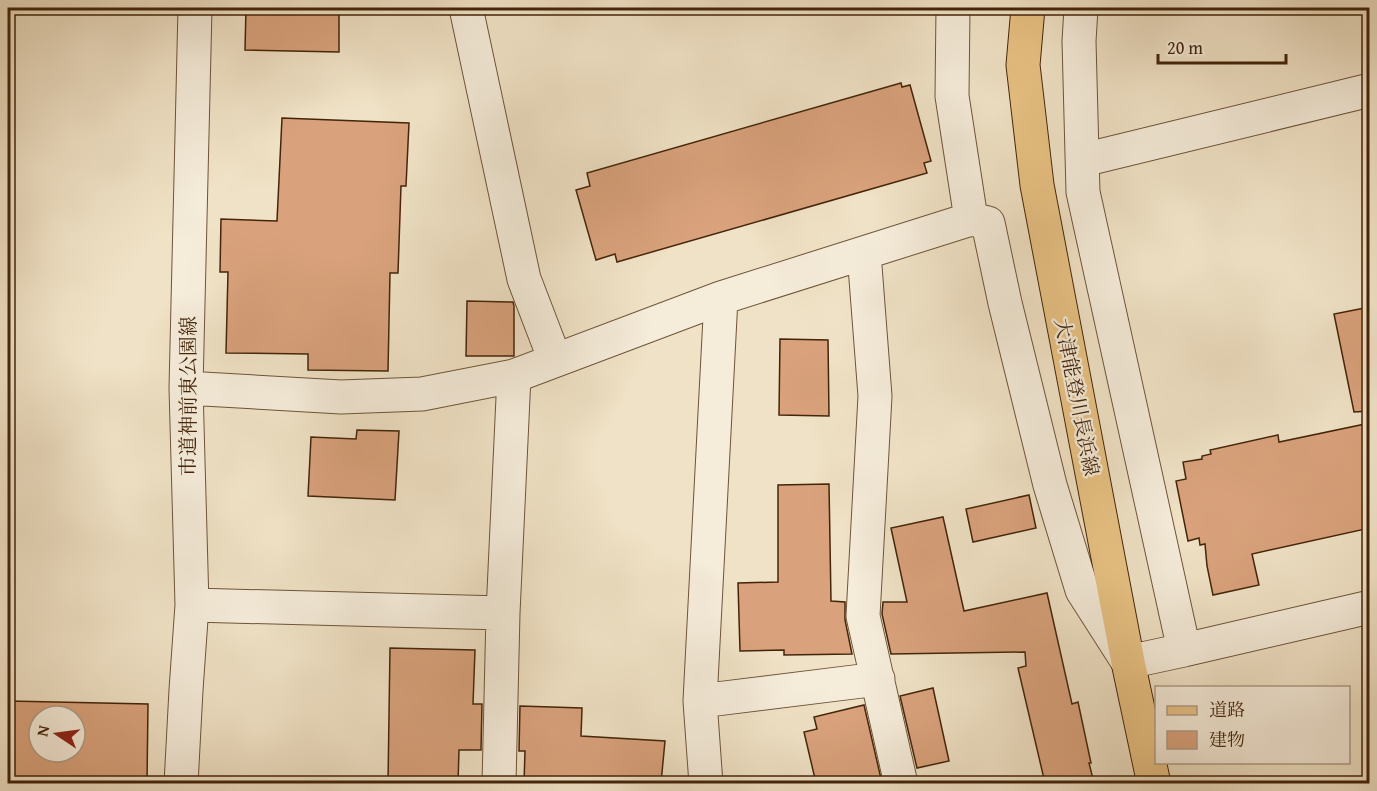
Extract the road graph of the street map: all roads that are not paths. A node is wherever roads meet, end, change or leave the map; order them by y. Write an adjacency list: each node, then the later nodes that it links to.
1 (195, 8): 13 (street, 市道神前東公園線)
2 (466, 8): 11 (street)
3 (953, 8): 8 (street)
4 (1028, 8): 18 (main road, 大津能登川長浜線)
5 (1081, 8): 7 (street)
6 (1370, 90): 7 (street)
7 (1083, 160): 17 (street)
8 (971, 219): 9 (street); 18 (street)
9 (864, 254): 10 (street); 19 (street)
10 (721, 298): 11 (street); 20 (street)
11 (555, 360): 12 (street)
12 (514, 376): 13 (street); 16 (street)
13 (186, 388): 14 (street, 市道神前東公園線)
14 (192, 605): 16 (street); 21 (street, 市道神前東公園線)
15 (1370, 607): 17 (street)
16 (503, 613): 22 (street)
17 (1184, 650): 18 (street)
18 (1128, 662): 25 (main road, 大津能登川長浜線)
19 (878, 679): 20 (street); 24 (street)
20 (700, 701): 23 (street)
21 (181, 783)
22 (499, 783)
23 (706, 783)
24 (902, 783)
25 (1154, 783)

